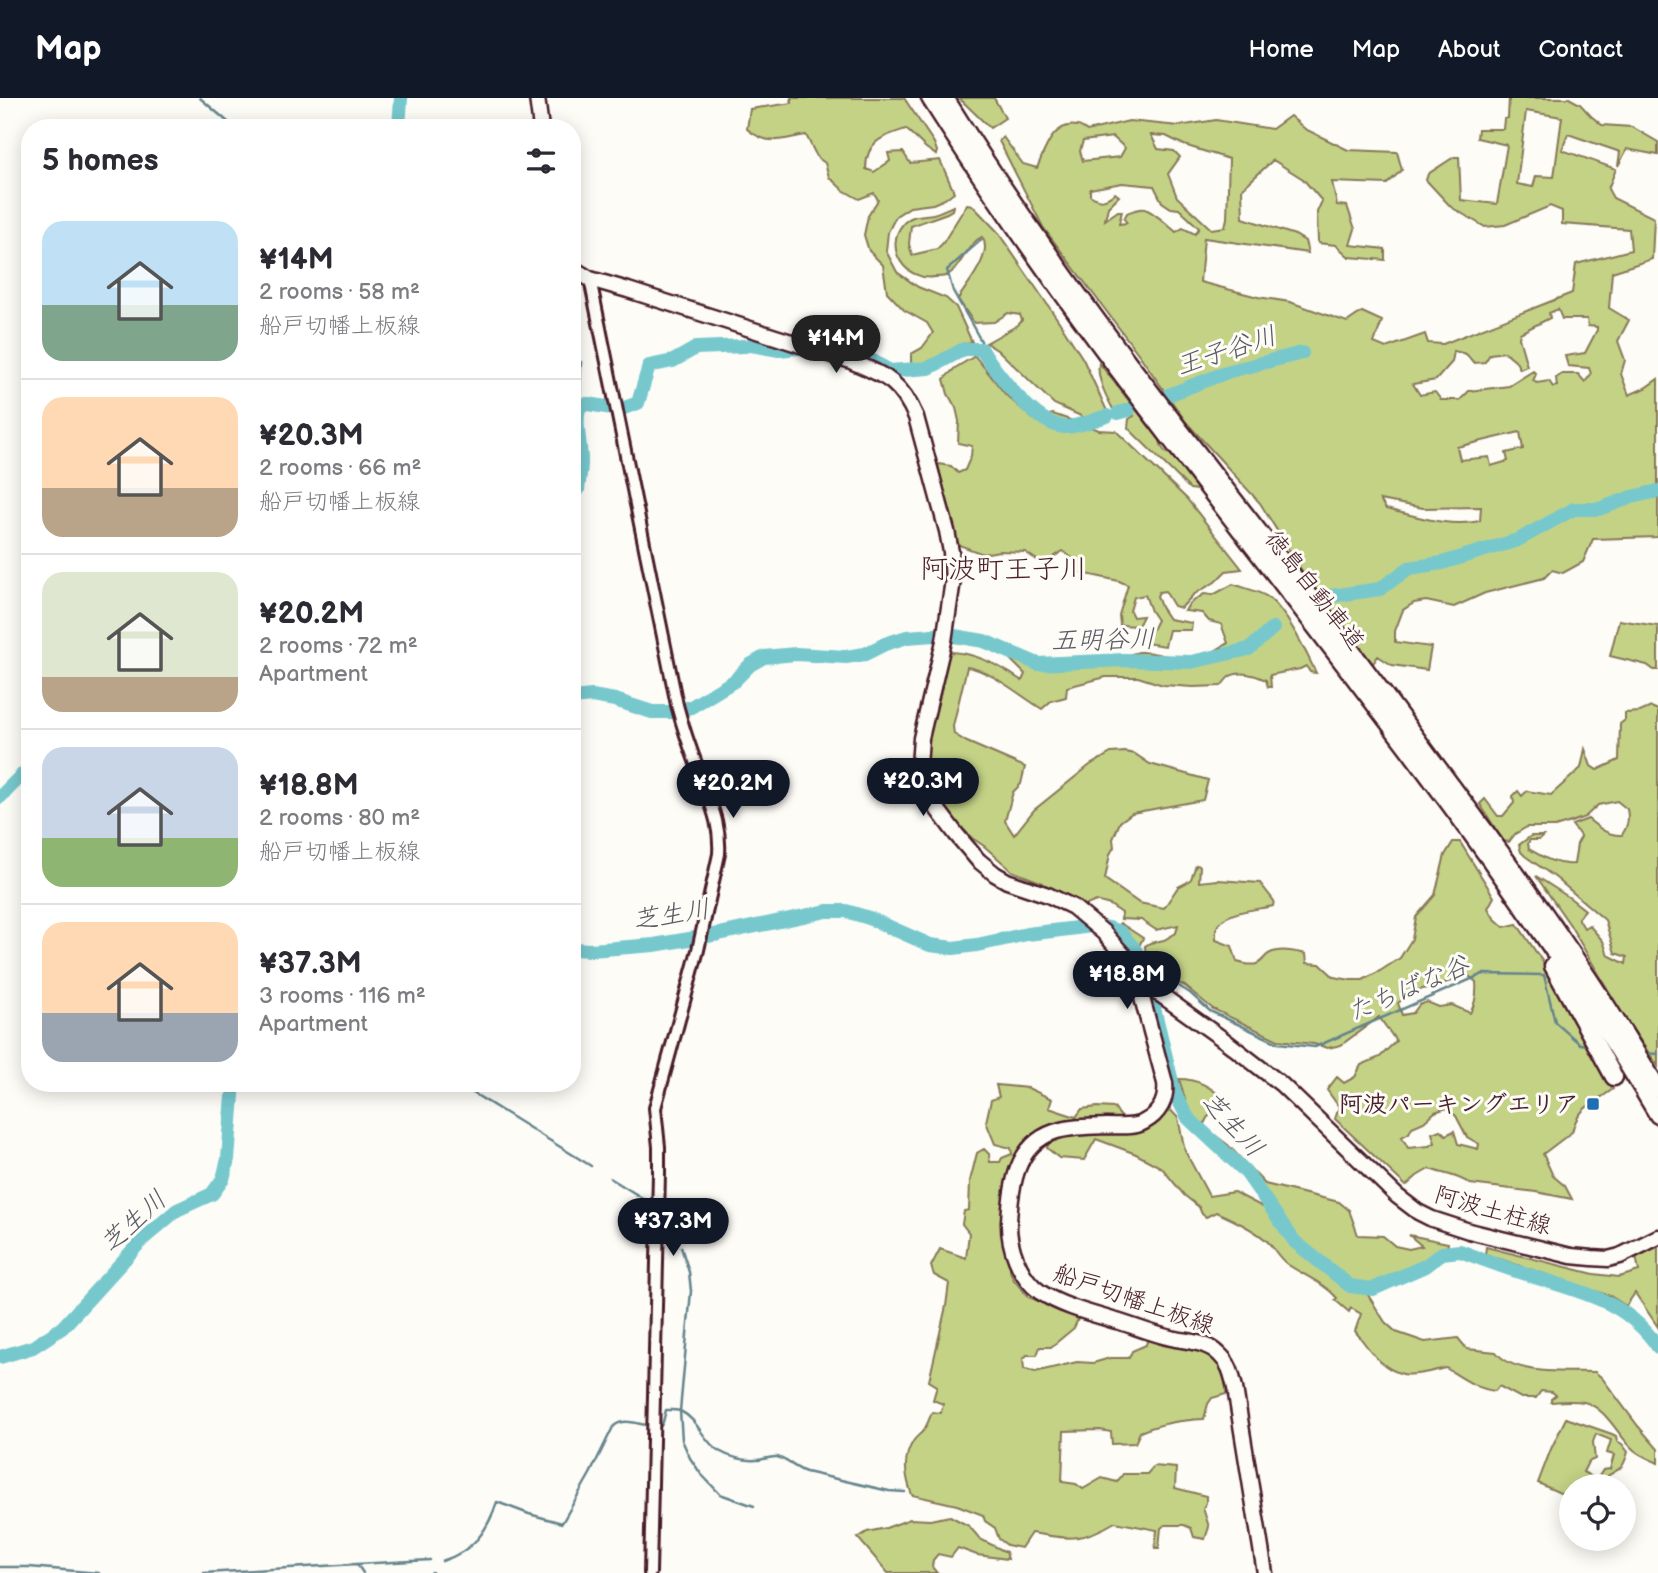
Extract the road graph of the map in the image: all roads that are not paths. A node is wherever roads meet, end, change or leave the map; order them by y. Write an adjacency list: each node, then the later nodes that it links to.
1 (537, 98): 4 (main road)
2 (930, 98): 7 (highway, 徳島自動車道)
3 (945, 98): 9 (highway, 徳島自動車道)
4 (540, 119)
5 (581, 273): 6 (main road, 船戸切幡上板線)
6 (590, 279): 8 (main road, 船戸切幡上板線); 14 (street)
7 (1524, 909): 9 (highway, 徳島自動車道); 10 (highway)
8 (1143, 988): 13 (main road, 阿波土柱線); 15 (main road, 船戸切幡上板線)
9 (1613, 1029): 11 (highway, 徳島自動車道)
10 (1614, 1077)
11 (1649, 1078): 12 (highway, 徳島自動車道)
12 (1658, 1115)
13 (1658, 1237)
14 (650, 1573)
15 (1265, 1573)

